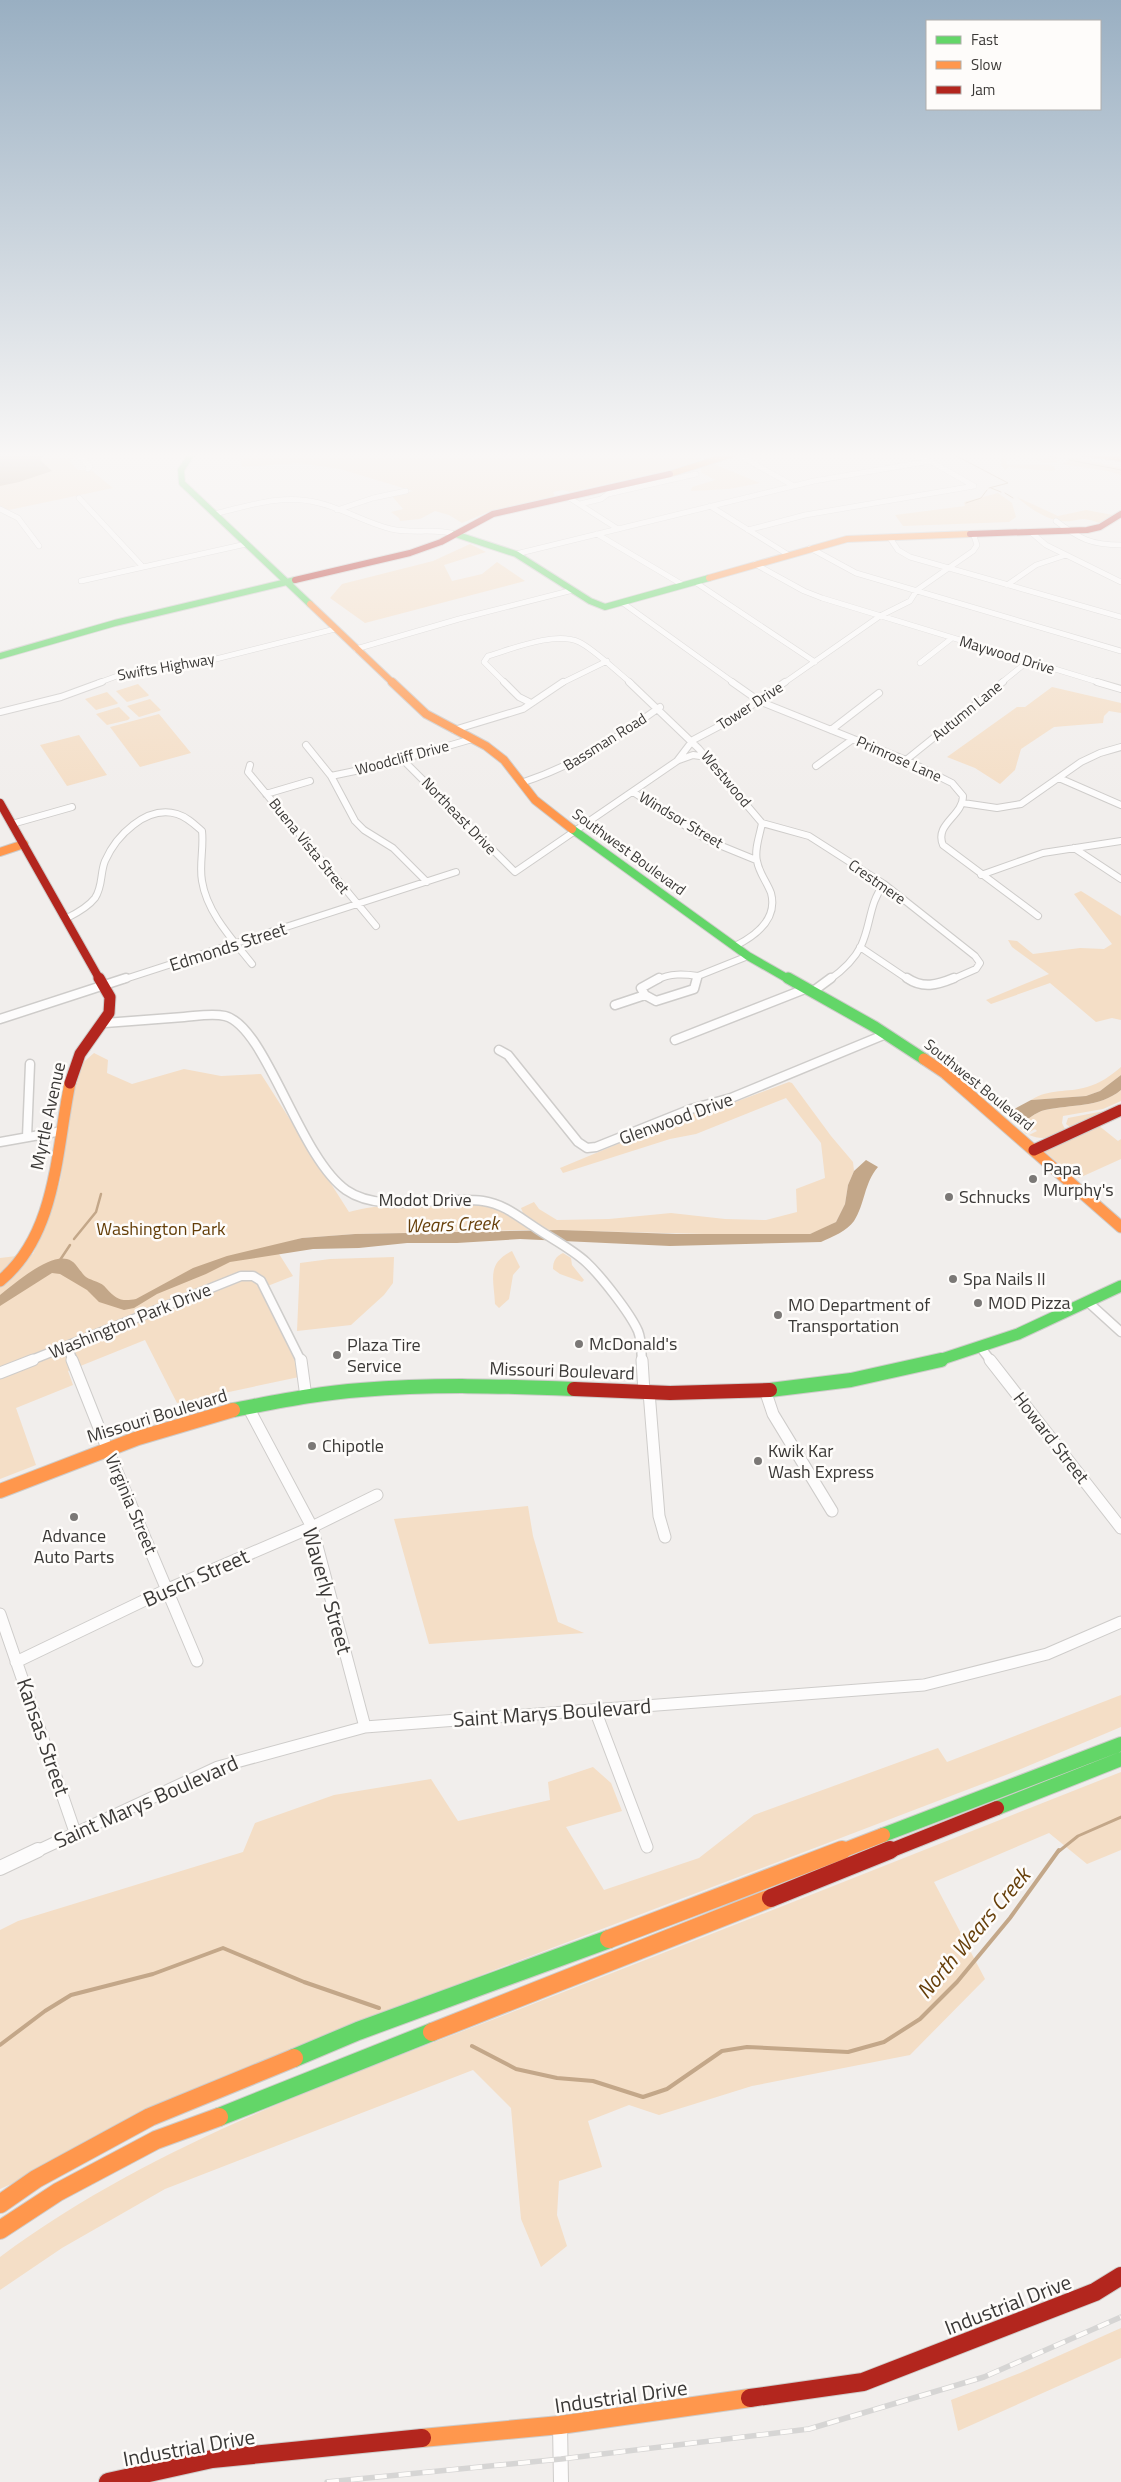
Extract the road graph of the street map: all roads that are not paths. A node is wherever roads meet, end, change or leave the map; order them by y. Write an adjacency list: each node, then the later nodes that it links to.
1 (138, 568): 12 (street)
2 (271, 568): 14 (main road, Southwest Boulevard)
3 (352, 568): 14 (main road)
4 (538, 568): 17 (main road)
5 (659, 568): 15 (street)
6 (742, 568): 15 (main road)
7 (762, 568): 20 (street, Maywood Drive)
8 (846, 568): 18 (street)
9 (948, 568): 16 (street); 18 (street, Tower Drive)
10 (1032, 568): 16 (street)
11 (1092, 568): 13 (street)
12 (81, 581)
13 (1121, 582)
14 (288, 584): 22 (main road, Southwest Boulevard); 26 (main road)
15 (689, 584): 19 (main road); 28 (street)
16 (1007, 585): 21 (street)
17 (573, 590): 19 (main road); 24 (street)
18 (917, 590): 20 (street, Tower Drive); 25 (street)
19 (623, 603): 33 (street, Primrose Lane)
20 (880, 616): 23 (street, Maywood Drive); 28 (street, Tower Drive)
21 (1121, 617)
22 (335, 629): 24 (main road, Southwest Boulevard); 36 (street, Swifts Highway)
23 (952, 638): 29 (street, Maywood Drive); 30 (street)
24 (356, 649): 37 (main road, Southwest Boulevard)
25 (1121, 651)
26 (0, 656)
27 (606, 662): 34 (street); 34 (street, Westwood); 35 (street, Westwood)
28 (815, 662): 33 (street, Tower Drive)
29 (1028, 662): 31 (street, Maywood Drive); 46 (street, Autumn Lane)
30 (920, 663)
31 (1121, 688)
32 (879, 694): 38 (street)
33 (759, 701): 38 (street, Primrose Lane); 41 (street, Tower Drive)
34 (529, 702): 37 (street)
35 (660, 708): 41 (street, Westwood); 53 (street, Bassman Road)
36 (0, 712)
37 (454, 730): 39 (main road, Southwest Boulevard)
38 (831, 730): 40 (street, Primrose Lane)
39 (472, 739): 45 (street, Woodcliff Drive); 53 (main road, Southwest Boulevard)
40 (853, 739): 46 (street, Primrose Lane); 49 (street)
41 (693, 740): 44 (street, Westwood); 47 (street, Tower Drive)
42 (306, 745): 50 (street)
43 (1121, 748): 51 (street)
44 (708, 758): 47 (street); 61 (street, Westwood)
45 (403, 760): 50 (street, Woodcliff Drive); 69 (street, Northeast Drive)
46 (906, 760): 57 (street, Primrose Lane)
47 (677, 761): 54 (street, Tower Drive)
48 (250, 765): 55 (street, Buena Vista Street)
49 (816, 766)
50 (331, 776): 72 (street)
51 (1059, 778): 57 (street); 58 (street)
52 (310, 781): 55 (street)
53 (521, 783): 62 (main road, Southwest Boulevard)
54 (633, 792): 62 (street, Tower Drive); 67 (street, Windsor Street)
55 (266, 794): 74 (street, Buena Vista Street)
56 (0, 803): 60 (main road, Myrtle Avenue)
57 (963, 803): 70 (street)
58 (1121, 804)
59 (72, 808): 60 (street)
60 (12, 824): 64 (main road, Myrtle Avenue)
61 (762, 824): 67 (street, Westwood); 73 (street, Crestmere)
62 (574, 832): 69 (street, Tower Drive); 79 (main road, Southwest Boulevard)
63 (1121, 841): 65 (street)
64 (24, 844): 66 (main road); 76 (main road, Myrtle Avenue)
65 (1074, 848): 70 (street); 71 (street)
66 (0, 852)
67 (756, 860): 79 (street)
68 (456, 872): 72 (street, Edmonds Street)
69 (515, 872)
70 (982, 875): 75 (street)
71 (1121, 879)
72 (427, 882): 74 (street, Edmonds Street)
73 (884, 884): 80 (street); 80 (street, Crestmere)
74 (358, 905): 77 (street, Buena Vista Street); 78 (street, Edmonds Street)
75 (1038, 916)
76 (68, 918): 78 (street); 84 (main road, Myrtle Avenue)
77 (376, 926)
78 (236, 944): 82 (street); 84 (street, Edmonds Street)
79 (734, 946): 81 (main road, Southwest Boulevard)
80 (860, 947): 85 (street)
81 (748, 956): 83 (street); 85 (main road, Southwest Boulevard)
82 (252, 964)
83 (698, 976): 86 (street); 86 (street)
84 (106, 986): 88 (street, Edmonds Street); 89 (main road, Myrtle Avenue)
85 (809, 990): 90 (main road, Southwest Boulevard); 91 (street)
86 (645, 994): 87 (street)
87 (616, 1005)
88 (0, 1019)
89 (105, 1023): 95 (main road, Myrtle Avenue); 110 (street, Modot Drive)
90 (886, 1034): 92 (street, Glenwood Drive); 97 (main road, Southwest Boulevard)
91 (675, 1040)
92 (499, 1050)
93 (30, 1064): 96 (street)
94 (1121, 1110): 98 (main road)
95 (62, 1131): 96 (street); 102 (main road, Myrtle Avenue)
96 (27, 1138): 99 (street)
97 (1020, 1138): 98 (main road); 100 (main road, Southwest Boulevard)
98 (1058, 1139): 100 (main road)
99 (0, 1142)
100 (1034, 1150): 101 (main road, Southwest Boulevard)
101 (1121, 1227)
102 (0, 1281)
103 (1121, 1286): 104 (main road, Missouri Boulevard)
104 (1088, 1302): 105 (street); 107 (main road, Missouri Boulevard)
105 (1121, 1332)
106 (67, 1346): 108 (street, Washington Park Drive); 111 (street, Washington Park Drive); 113 (street, Virginia Street)
107 (982, 1348): 109 (main road, Missouri Boulevard); 118 (street, Howard Street)
108 (0, 1373)
109 (764, 1390): 110 (main road, Missouri Boulevard); 116 (street)
110 (646, 1392): 111 (main road, Missouri Boulevard); 119 (street, Modot Drive)
111 (306, 1397): 112 (main road, Missouri Boulevard)
112 (248, 1407): 113 (main road, Missouri Boulevard); 117 (street, Waverly Street)
113 (107, 1448): 114 (main road, Missouri Boulevard); 120 (street, Virginia Street)
114 (0, 1491)
115 (377, 1496): 117 (street, Busch Street)
116 (832, 1511)
117 (312, 1527): 120 (street, Busch Street); 126 (street, Waverly Street)
118 (1121, 1528)
119 (665, 1537)
120 (168, 1590): 123 (street, Virginia Street); 124 (street, Busch Street)
121 (0, 1614): 124 (street, Kansas Street)
122 (1121, 1622): 125 (street, Saint Marys Boulevard)
123 (198, 1661)
124 (16, 1662): 129 (street, Kansas Street)
125 (595, 1710): 126 (street, Saint Marys Boulevard); 130 (street)
126 (365, 1728): 129 (street, Saint Marys Boulevard)
127 (1121, 1744): 132 (main road)
128 (1121, 1760): 133 (main road)
129 (75, 1832): 131 (street, Saint Marys Boulevard)
130 (647, 1846)
131 (0, 1868)
132 (0, 2204)
133 (0, 2230)
134 (1121, 2276): 135 (main road, Industrial Drive)
135 (560, 2425): 136 (main road, Industrial Drive); 137 (street)
136 (108, 2482)
137 (561, 2482)

